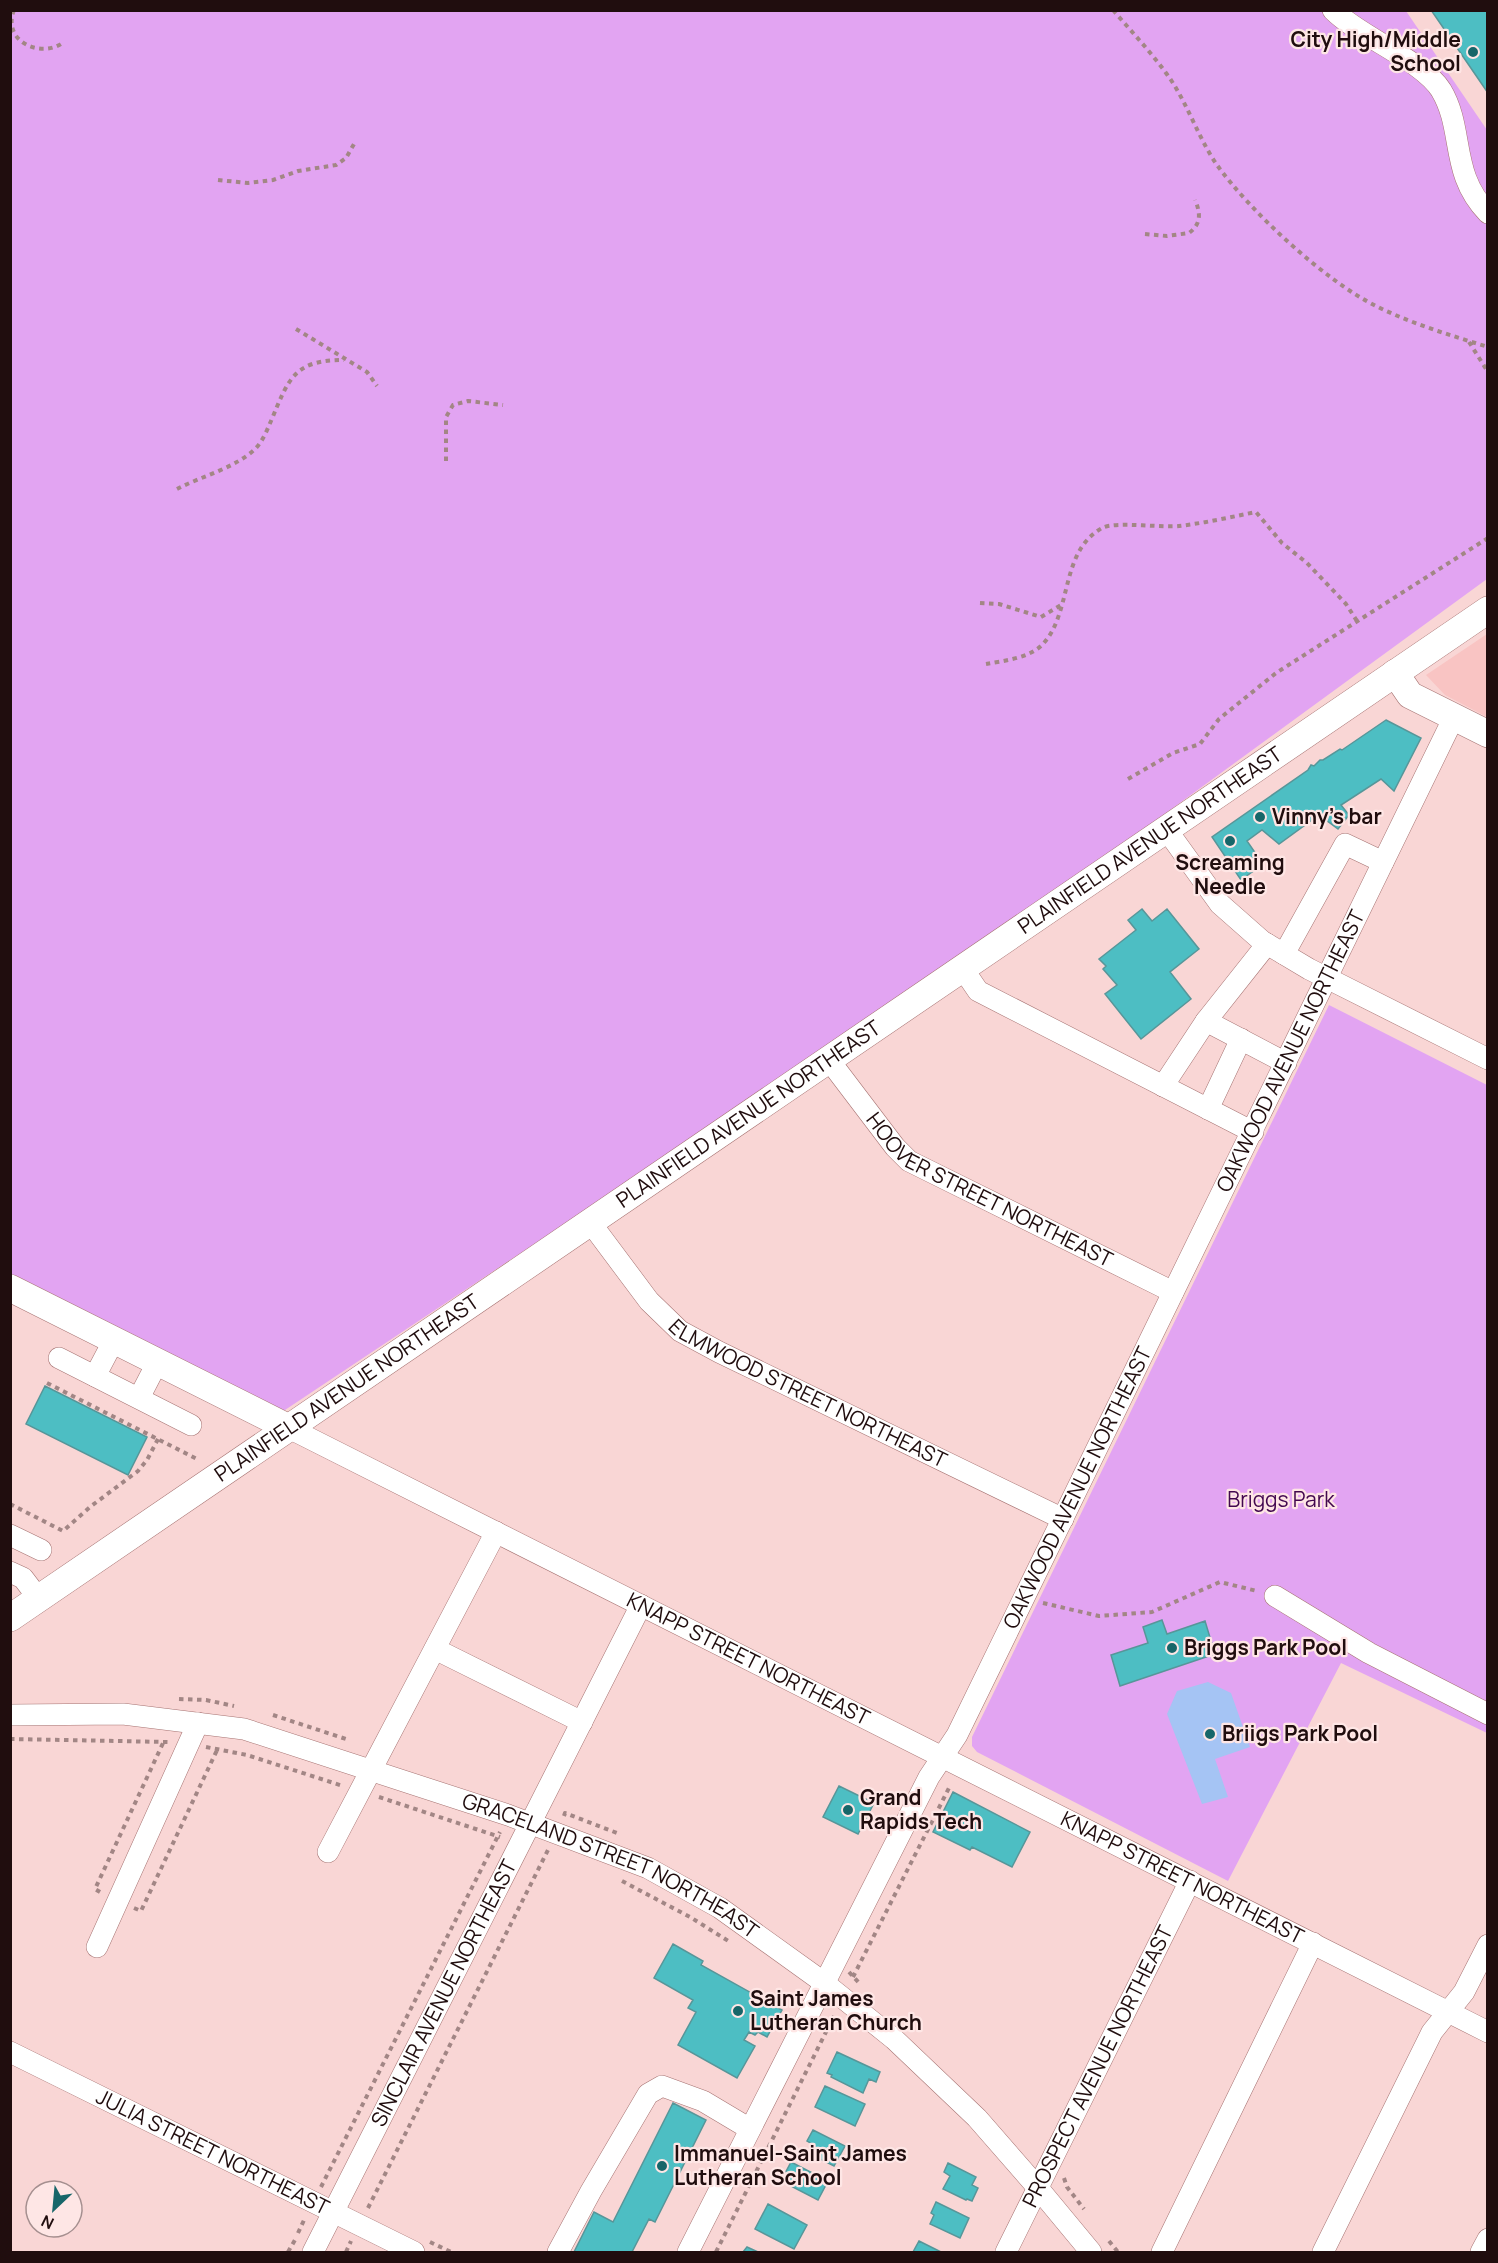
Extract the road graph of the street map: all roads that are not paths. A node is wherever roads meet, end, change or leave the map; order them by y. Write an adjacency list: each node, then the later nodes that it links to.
1 (1333, 10): 2 (street)
2 (1488, 213)
3 (1488, 610): 4 (main road, PLAINFIELD AVENUE NORTHEAST)
4 (1395, 673): 5 (main road); 7 (main road, PLAINFIELD AVENUE NORTHEAST)
5 (1454, 717): 6 (main road); 8 (street, OAKWOOD AVENUE NORTHEAST)
6 (1488, 734)
7 (1166, 829): 9 (street); 10 (main road, PLAINFIELD AVENUE NORTHEAST)
8 (1383, 862): 9 (street); 11 (street, OAKWOOD AVENUE NORTHEAST)
9 (1275, 949): 11 (street); 12 (street)
10 (963, 969): 15 (main road, PLAINFIELD AVENUE NORTHEAST); 17 (street)
11 (1326, 977): 14 (street); 16 (street, OAKWOOD AVENUE NORTHEAST)
12 (1206, 1021): 13 (street); 17 (street)
13 (1241, 1039): 16 (street); 18 (street)
14 (1488, 1059)
15 (829, 1060): 20 (main road, PLAINFIELD AVENUE NORTHEAST); 22 (street, HOOVER STREET NORTHEAST)
16 (1286, 1063): 19 (street, OAKWOOD AVENUE NORTHEAST)
17 (1163, 1086): 18 (street)
18 (1208, 1109): 19 (street)
19 (1253, 1132): 22 (street, OAKWOOD AVENUE NORTHEAST)
20 (590, 1222): 29 (main road, PLAINFIELD AVENUE NORTHEAST); 30 (street, ELMWOOD STREET NORTHEAST)
21 (10, 1288): 23 (main road, KNAPP STREET NORTHEAST)
22 (1173, 1292): 30 (street, OAKWOOD AVENUE NORTHEAST)
23 (114, 1340): 25 (main road, KNAPP STREET NORTHEAST); 26 (street)
24 (59, 1358): 26 (street)
25 (157, 1363): 27 (street); 29 (main road, KNAPP STREET NORTHEAST)
26 (95, 1376): 27 (street)
27 (139, 1398): 28 (street)
28 (191, 1425)
29 (289, 1428): 31 (street, KNAPP STREET NORTHEAST); 36 (main road, PLAINFIELD AVENUE NORTHEAST)
30 (1063, 1519): 44 (street, OAKWOOD AVENUE NORTHEAST)
31 (496, 1532): 37 (street, KNAPP STREET NORTHEAST); 39 (street)
32 (10, 1535): 33 (street)
33 (41, 1550)
34 (10, 1572): 36 (street)
35 (1275, 1596): 40 (street)
36 (39, 1599): 38 (main road, PLAINFIELD AVENUE NORTHEAST)
37 (641, 1605): 42 (street, SINCLAIR AVENUE NORTHEAST); 44 (street, KNAPP STREET NORTHEAST)
38 (10, 1618)
39 (435, 1649): 42 (street); 45 (street)
40 (1488, 1714)
41 (10, 1715): 43 (street, GRACELAND STREET NORTHEAST)
42 (582, 1722): 46 (street, SINCLAIR AVENUE NORTHEAST)
43 (198, 1723): 45 (street, GRACELAND STREET NORTHEAST); 51 (street)
44 (942, 1756): 48 (street, KNAPP STREET NORTHEAST); 52 (street, OAKWOOD AVENUE NORTHEAST)
45 (372, 1771): 46 (street, GRACELAND STREET NORTHEAST); 47 (street)
46 (530, 1823): 52 (street, GRACELAND STREET NORTHEAST); 58 (street, SINCLAIR AVENUE NORTHEAST)
47 (328, 1852)
48 (1190, 1881): 49 (street, KNAPP STREET NORTHEAST); 57 (street, PROSPECT AVENUE NORTHEAST)
49 (1313, 1943): 53 (street, KNAPP STREET NORTHEAST); 66 (street)
50 (1488, 1944): 53 (street)
51 (97, 1947)
52 (823, 1982): 56 (street, OAKWOOD AVENUE NORTHEAST); 57 (street, GRACELAND STREET NORTHEAST)
53 (1448, 2012): 54 (street, KNAPP STREET NORTHEAST); 67 (street)
54 (1488, 2032)
55 (10, 2052): 58 (street, JULIA STREET NORTHEAST)
56 (750, 2129): 62 (street); 63 (street, OAKWOOD AVENUE NORTHEAST)
57 (1038, 2188): 64 (street, PROSPECT AVENUE NORTHEAST); 65 (street, GRACELAND STREET NORTHEAST)
58 (322, 2208): 60 (street, SINCLAIR AVENUE NORTHEAST); 61 (street, JULIA STREET NORTHEAST)
59 (1488, 2239): 68 (street)
60 (313, 2253)
61 (414, 2253)
62 (558, 2253)
63 (688, 2253)
64 (1006, 2253)
65 (1091, 2253)
66 (1162, 2253)
67 (1323, 2253)
68 (1481, 2253)

